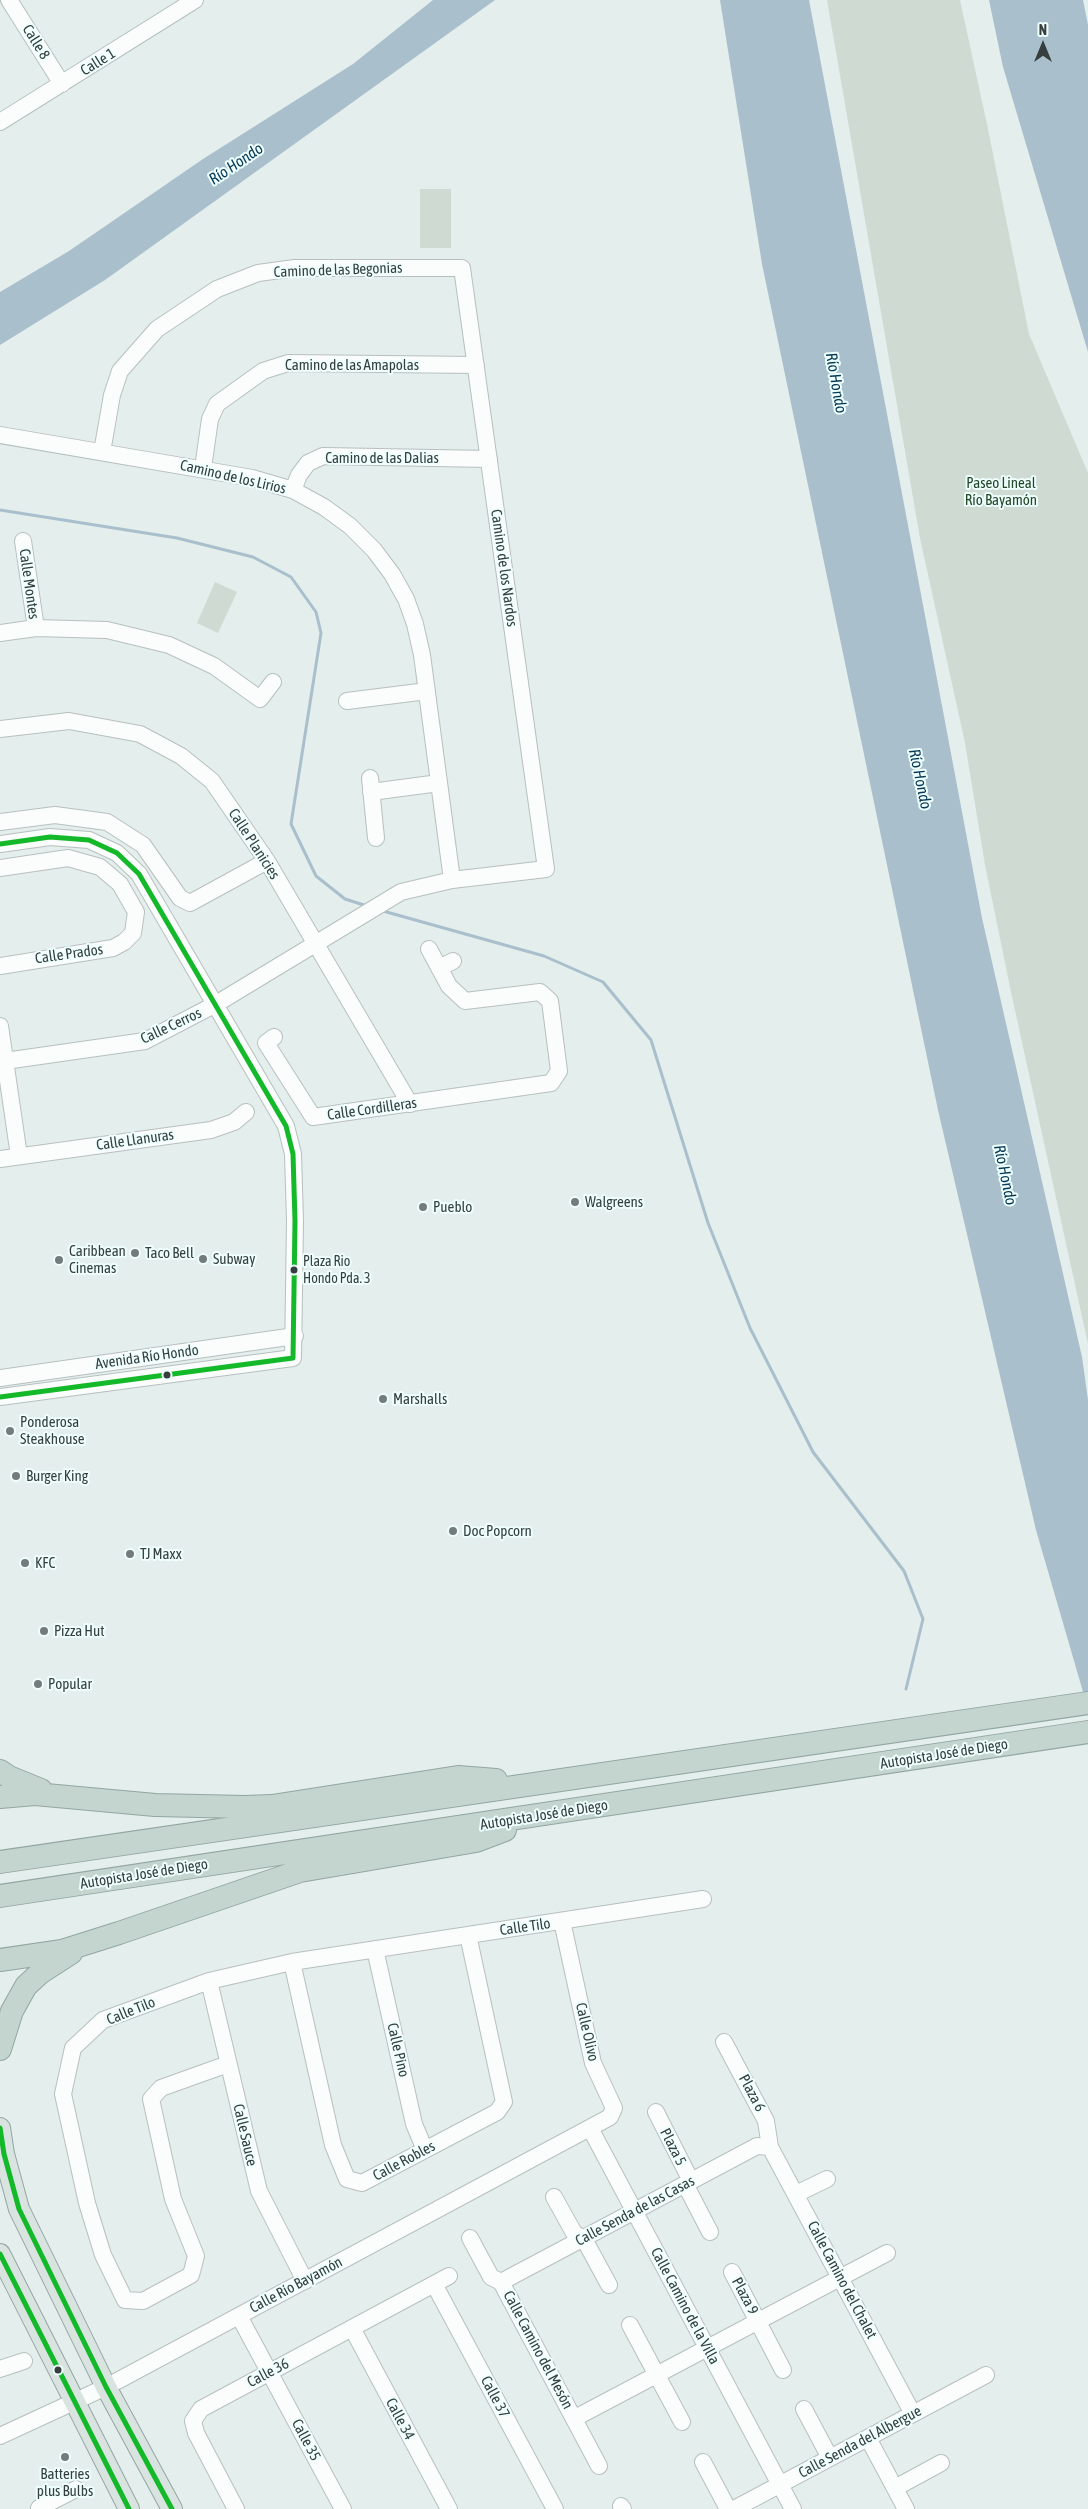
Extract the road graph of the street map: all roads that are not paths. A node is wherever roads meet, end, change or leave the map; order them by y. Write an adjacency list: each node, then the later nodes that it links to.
1 (194, 0): 3 (street, Calle 1)
2 (10, 4): 3 (street, Calle 8)
3 (62, 84): 4 (street, Calle 1)
4 (0, 122)
5 (462, 268): 6 (street, Camino de los Nardos); 8 (street, Camino de las Begonias)
6 (476, 365): 9 (street, Camino de los Nardos); 10 (street, Camino de las Amapolas)
7 (0, 435): 8 (street, Camino de los Lirios)
8 (102, 452): 10 (street, Camino de los Lirios)
9 (489, 458): 11 (street, Camino de las Dalias); 25 (street, Camino de los Nardos)
10 (203, 468): 11 (street, Camino de los Lirios)
11 (292, 490): 16 (street, Camino de los Lirios)
12 (29, 550): 13 (street, Calle Montes)
13 (36, 628): 14 (street); 15 (street)
14 (0, 633)
15 (273, 682)
16 (427, 691): 17 (street); 19 (street, Camino de los Lirios)
17 (347, 701)
18 (0, 729): 23 (street, Calle Planicies)
19 (439, 783): 21 (street); 26 (street, Camino de los Lirios)
20 (0, 822): 23 (street)
21 (376, 838)
22 (0, 844): 30 (street)
23 (267, 861): 27 (street, Calle Planicies)
24 (0, 868): 29 (street, Calle Prados)
25 (546, 869): 26 (street, Calle Cerros)
26 (452, 880): 27 (street, Calle Cerros)
27 (318, 944): 30 (street, Calle Cerros); 34 (street, Calle Planicies)
28 (429, 948): 34 (street, Calle Cordilleras)
29 (0, 966)
30 (216, 1004): 33 (street, Calle Cerros); 38 (street)
31 (0, 1026): 33 (street)
32 (274, 1037): 34 (street, Calle Cordilleras)
33 (5, 1061): 36 (street)
34 (410, 1104)
35 (246, 1112): 36 (street, Calle Llanuras)
36 (19, 1156): 37 (street)
37 (0, 1159)
38 (294, 1336): 39 (street, Avenida Río Hondo); 40 (street, Avenida Río Hondo)
39 (0, 1378)
40 (0, 1397)
41 (1088, 1703): 45 (highway, Autopista José de Diego)
42 (1088, 1732): 43 (highway, Autopista José de Diego)
43 (968, 1750): 49 (highway, Autopista José de Diego); 51 (highway)
44 (0, 1771): 47 (highway)
45 (600, 1774): 46 (highway, Autopista José de Diego); 51 (highway)
46 (535, 1784): 47 (highway); 50 (highway, Autopista José de Diego)
47 (54, 1794): 48 (highway)
48 (0, 1796)
49 (542, 1815): 51 (highway, Autopista José de Diego); 55 (highway)
50 (0, 1862)
51 (1, 1884)
52 (703, 1899): 53 (street, Calle Tilo)
53 (562, 1921): 54 (street, Calle Tilo); 65 (street, Calle Olivo)
54 (468, 1935): 56 (street, Calle Tilo); 67 (street, Calle Robles)
55 (92, 1942): 57 (highway); 61 (highway)
56 (375, 1949): 58 (street, Calle Tilo); 67 (street, Calle Pino)
57 (0, 1960)
58 (292, 1962): 59 (street, Calle Tilo); 67 (street, Calle Robles)
59 (209, 1982): 62 (street, Calle Sauce); 62 (street, Calle Tilo)
60 (724, 2042): 66 (street, Plaza 6)
61 (0, 2048)
62 (228, 2064): 81 (street, Calle Sauce)
63 (656, 2112): 69 (street, Plaza 5)
64 (0, 2128): 96 (main road)
65 (590, 2128): 72 (street, Calle Camino de la Villa); 81 (street, Calle Río Bayamón)
66 (770, 2147): 69 (street, Calle Senda de las Casas); 70 (street, Calle Camino del Chalet)
67 (425, 2150)
68 (827, 2179): 70 (street)
69 (688, 2183): 72 (street, Calle Senda de las Casas); 73 (street, Plaza 5)
70 (796, 2194): 80 (street, Calle Camino del Chalet)
71 (554, 2197): 75 (street)
72 (635, 2211): 75 (street, Calle Senda de las Casas); 89 (street, Calle Camino de la Villa)
73 (710, 2232)
74 (470, 2238): 82 (street, Calle Camino del Mesón)
75 (584, 2239): 82 (street, Calle Senda de las Casas); 84 (street)
76 (887, 2253): 80 (street)
77 (0, 2254): 97 (main road)
78 (732, 2272): 86 (street, Plaza 9)
79 (449, 2276): 83 (street, Calle 36)
80 (840, 2277): 86 (street); 99 (street, Calle Camino del Chalet)
81 (305, 2281): 85 (street, Calle Río Bayamón)
82 (501, 2282): 100 (street, Calle Camino del Mesón)
83 (434, 2284): 88 (street, Calle 36); 118 (street, Calle 37)
84 (609, 2285)
85 (239, 2316): 93 (street, Calle 35); 96 (street, Calle Río Bayamón)
86 (758, 2321): 89 (street); 92 (street, Plaza 9)
87 (630, 2324): 94 (street)
88 (352, 2328): 93 (street, Calle 36); 117 (street, Calle 34)
89 (707, 2348): 94 (street); 108 (street, Calle Camino de la Villa)
90 (24, 2361): 91 (street)
91 (0, 2369)
92 (783, 2370)
93 (270, 2372): 115 (street, Calle 36); 116 (street, Calle 35)
94 (657, 2375): 100 (street); 101 (street)
95 (986, 2376): 99 (street, Calle Senda del Albergue)
96 (106, 2387): 97 (street, Calle Río Bayamón); 114 (main road)
97 (76, 2402): 102 (street, Calle Río Bayamón); 113 (main road)
98 (804, 2409): 104 (street)
99 (913, 2414): 103 (street, Calle Senda del Albergue)
100 (574, 2418): 107 (street, Calle Camino del Mesón)
101 (682, 2422)
102 (0, 2436)
103 (868, 2438): 104 (street, Calle Senda del Albergue); 110 (street)
104 (830, 2458): 108 (street, Calle Senda del Albergue)
105 (703, 2462): 119 (street)
106 (941, 2463): 110 (street)
107 (599, 2466)
108 (780, 2484): 120 (street, Calle Senda del Albergue); 121 (street, Calle Camino de la Villa)
109 (76, 2488): 111 (street)
110 (895, 2488): 122 (street)
111 (62, 2503): 112 (street)
112 (39, 2508)
113 (129, 2509)
114 (172, 2509)
115 (236, 2509)
116 (343, 2509)
117 (449, 2509)
118 (555, 2509)
119 (728, 2509)
120 (734, 2509)
121 (793, 2509)
122 (906, 2509)

